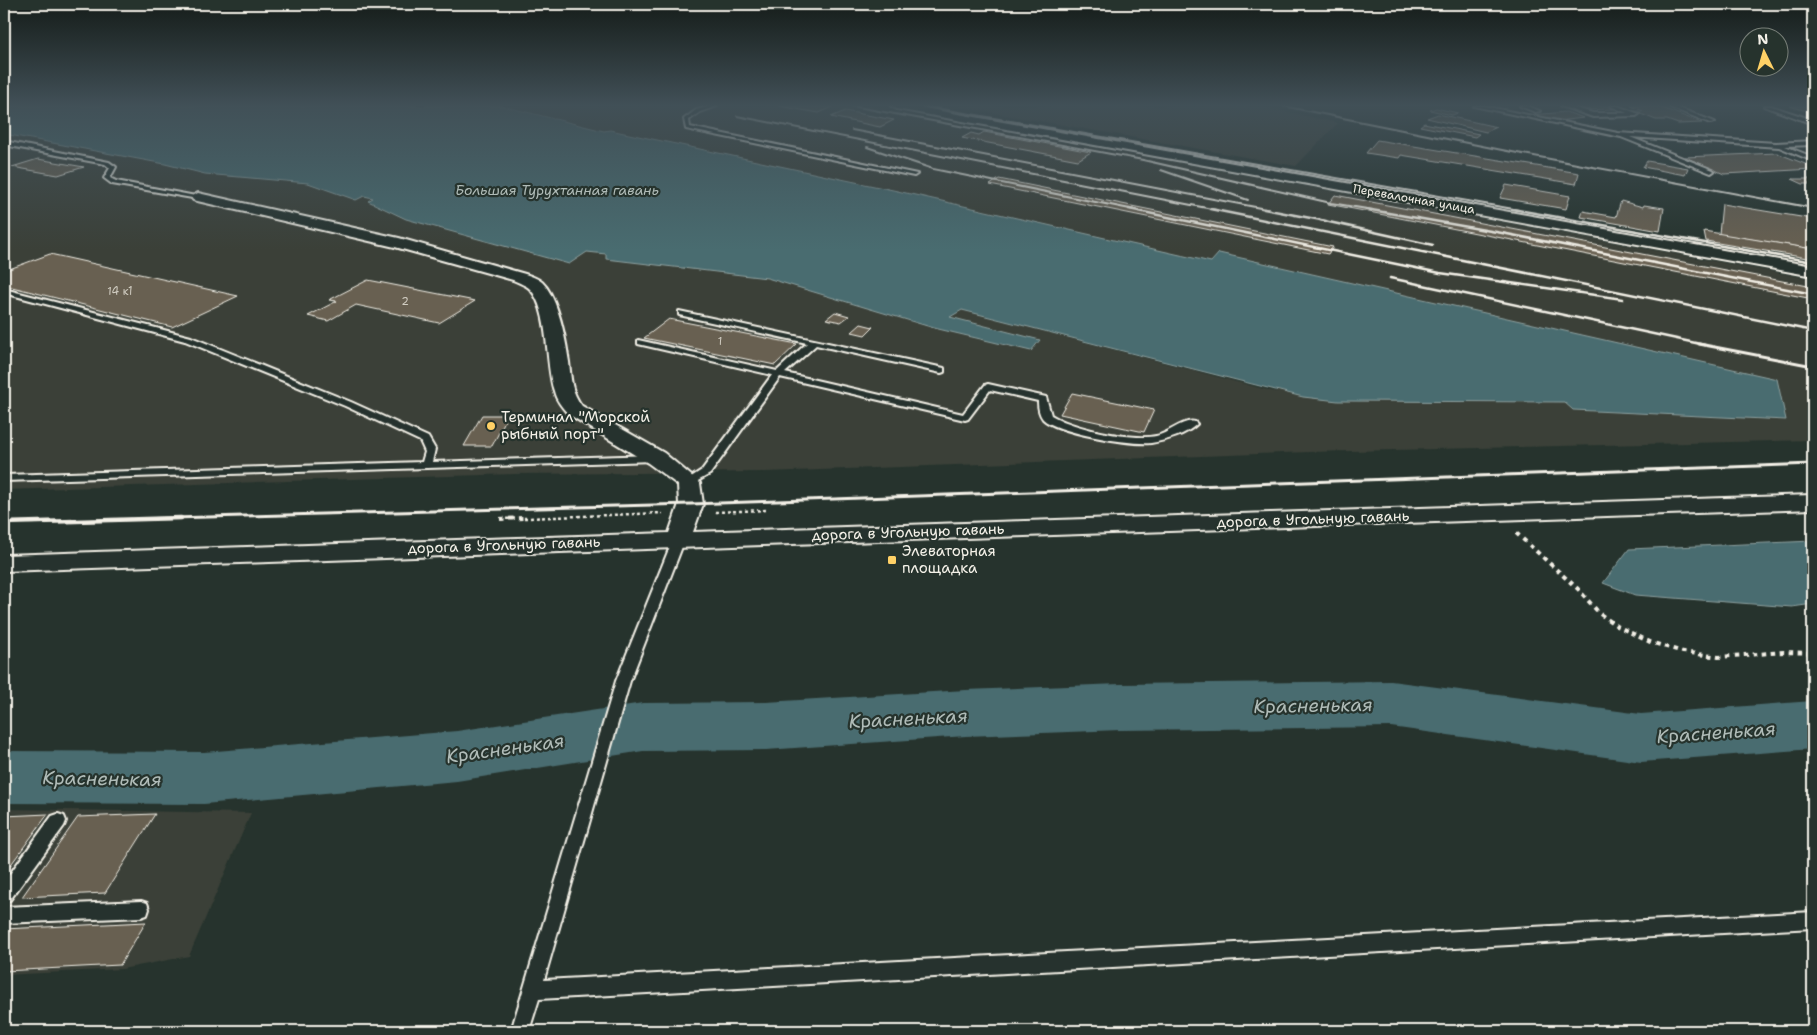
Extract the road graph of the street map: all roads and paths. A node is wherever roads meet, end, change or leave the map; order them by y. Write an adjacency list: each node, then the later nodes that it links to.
1 (62, 154): 9 (lane)
2 (817, 154): 8 (lane)
3 (1165, 154): 10 (street, Перевалочная улица)
4 (1668, 154): 7 (lane)
5 (1801, 154): 6 (lane)
6 (1813, 159)
7 (1711, 171)
8 (914, 174)
9 (198, 198): 18 (street)
10 (1813, 271)
11 (4, 291): 19 (lane)
12 (682, 313): 14 (lane)
13 (641, 342): 16 (lane)
14 (814, 342): 15 (lane); 16 (lane)
15 (941, 370)
16 (777, 375): 17 (lane); 21 (lane)
17 (1192, 424)
18 (656, 458): 19 (lane); 21 (street)
19 (425, 466): 20 (lane)
20 (4, 478)
21 (689, 483): 27 (street)
22 (1813, 487): 27 (street, дорога в Угольную гавань)
23 (1813, 502): 27 (street, дорога в Угольную гавань)
24 (767, 510): 25 (path)
25 (714, 512)
26 (500, 519): 27 (path)
27 (678, 525): 29 (street, дорога в Угольную гавань); 30 (street, дорога в Угольную гавань); 37 (lane)
28 (1512, 529): 31 (path)
29 (4, 546)
30 (4, 563)
31 (1813, 653)
32 (58, 821): 33 (lane)
33 (4, 895)
34 (141, 909): 35 (lane)
35 (4, 915)
36 (1813, 920): 37 (lane)
37 (531, 990): 38 (lane)
38 (520, 1031)

